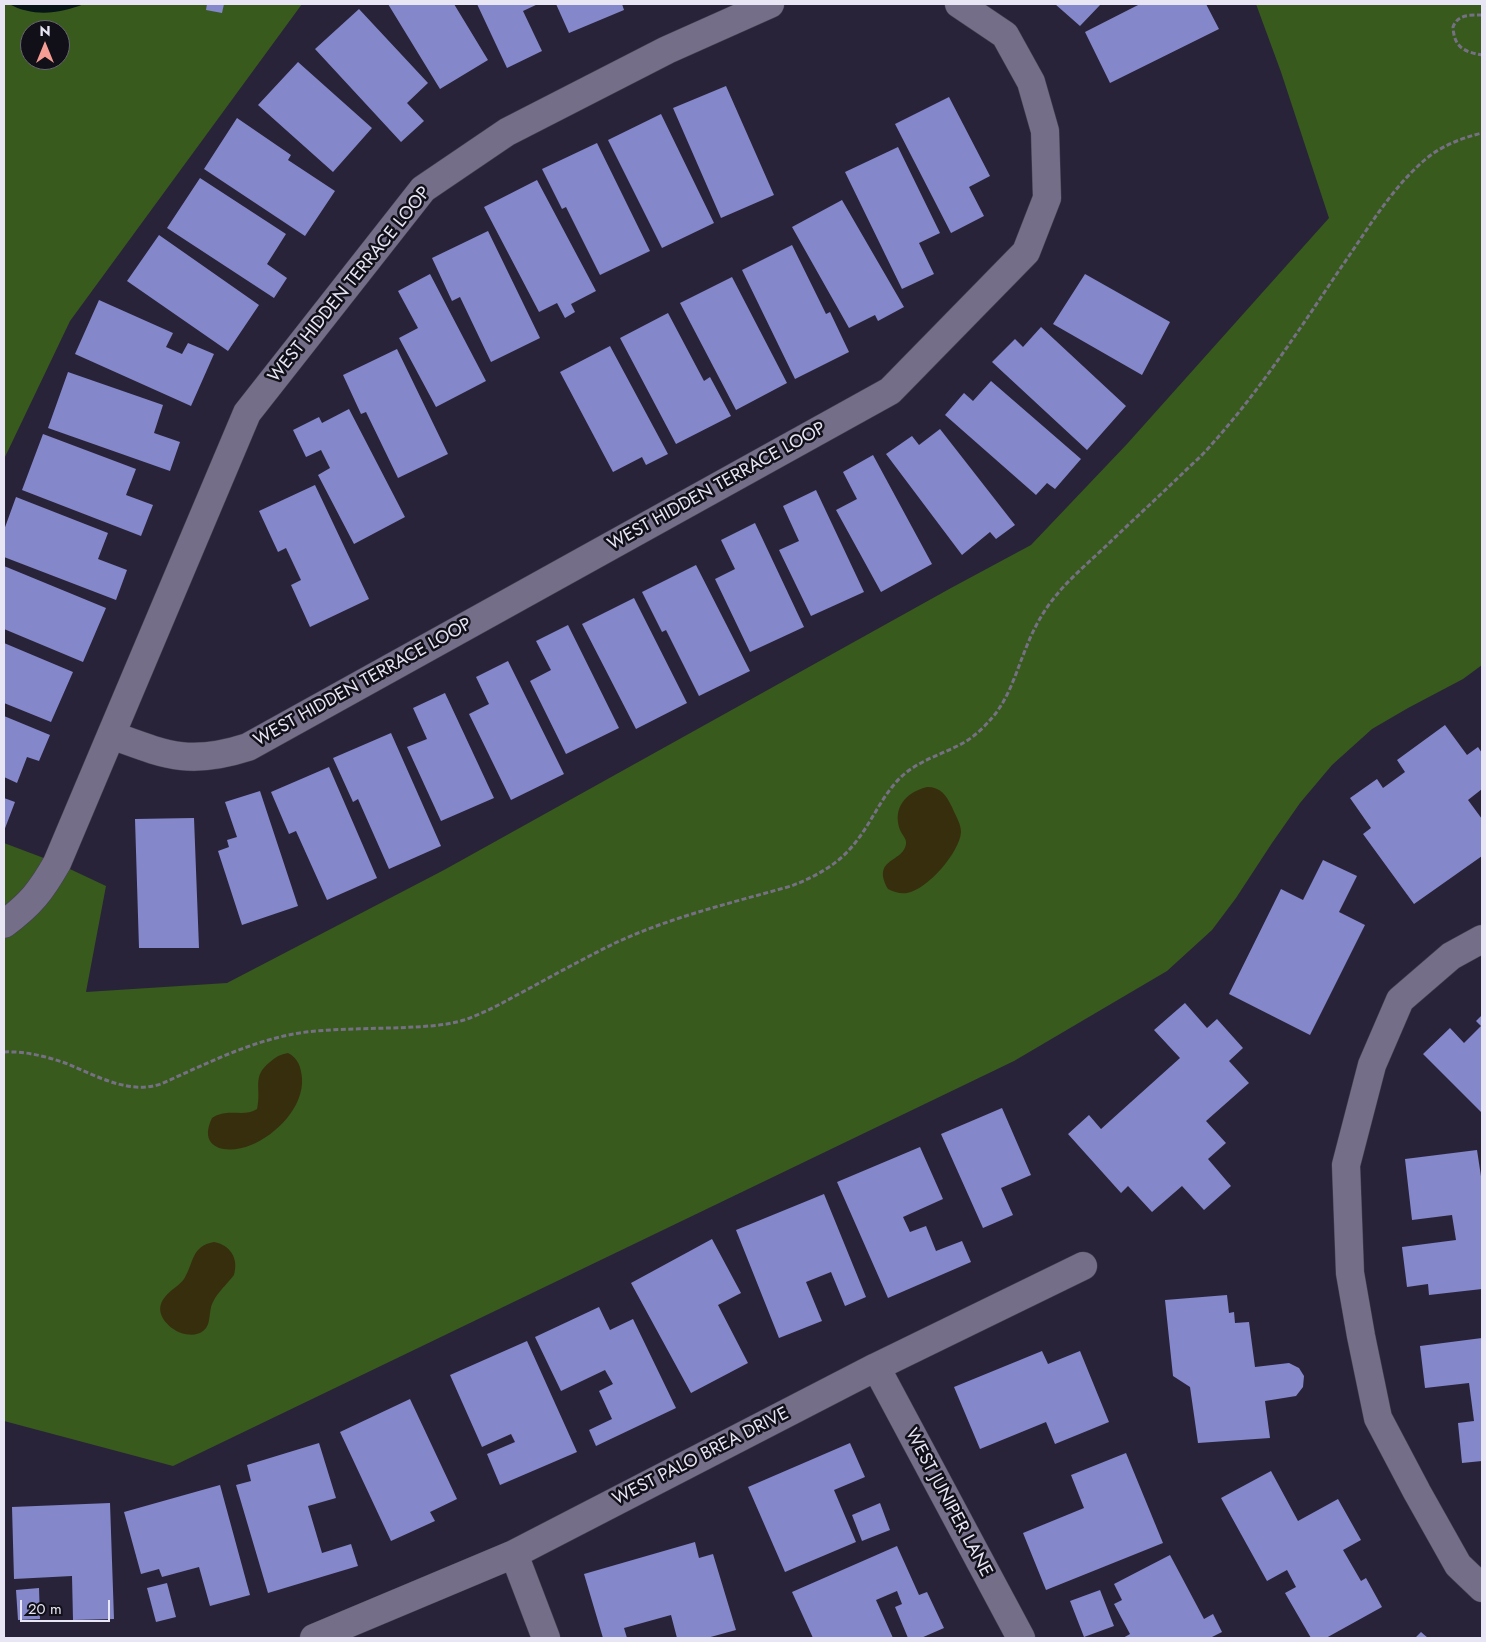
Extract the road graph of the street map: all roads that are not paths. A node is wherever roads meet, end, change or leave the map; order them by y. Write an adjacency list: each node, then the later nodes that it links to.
1 (770, 4): 3 (street, WEST HIDDEN TERRACE LOOP)
2 (959, 4): 3 (street, WEST HIDDEN TERRACE LOOP)
3 (111, 734): 4 (street, WEST HIDDEN TERRACE LOOP)
4 (4, 924)
5 (1482, 939): 9 (street)
6 (1083, 1266): 7 (street, WEST PALO BREA DRIVE)
7 (876, 1367): 8 (street, WEST PALO BREA DRIVE); 12 (street, WEST JUNIPER LANE)
8 (514, 1554): 10 (street, WEST PALO BREA DRIVE); 11 (street)
9 (1482, 1588)
10 (314, 1638)
11 (546, 1638)
12 (1020, 1638)

